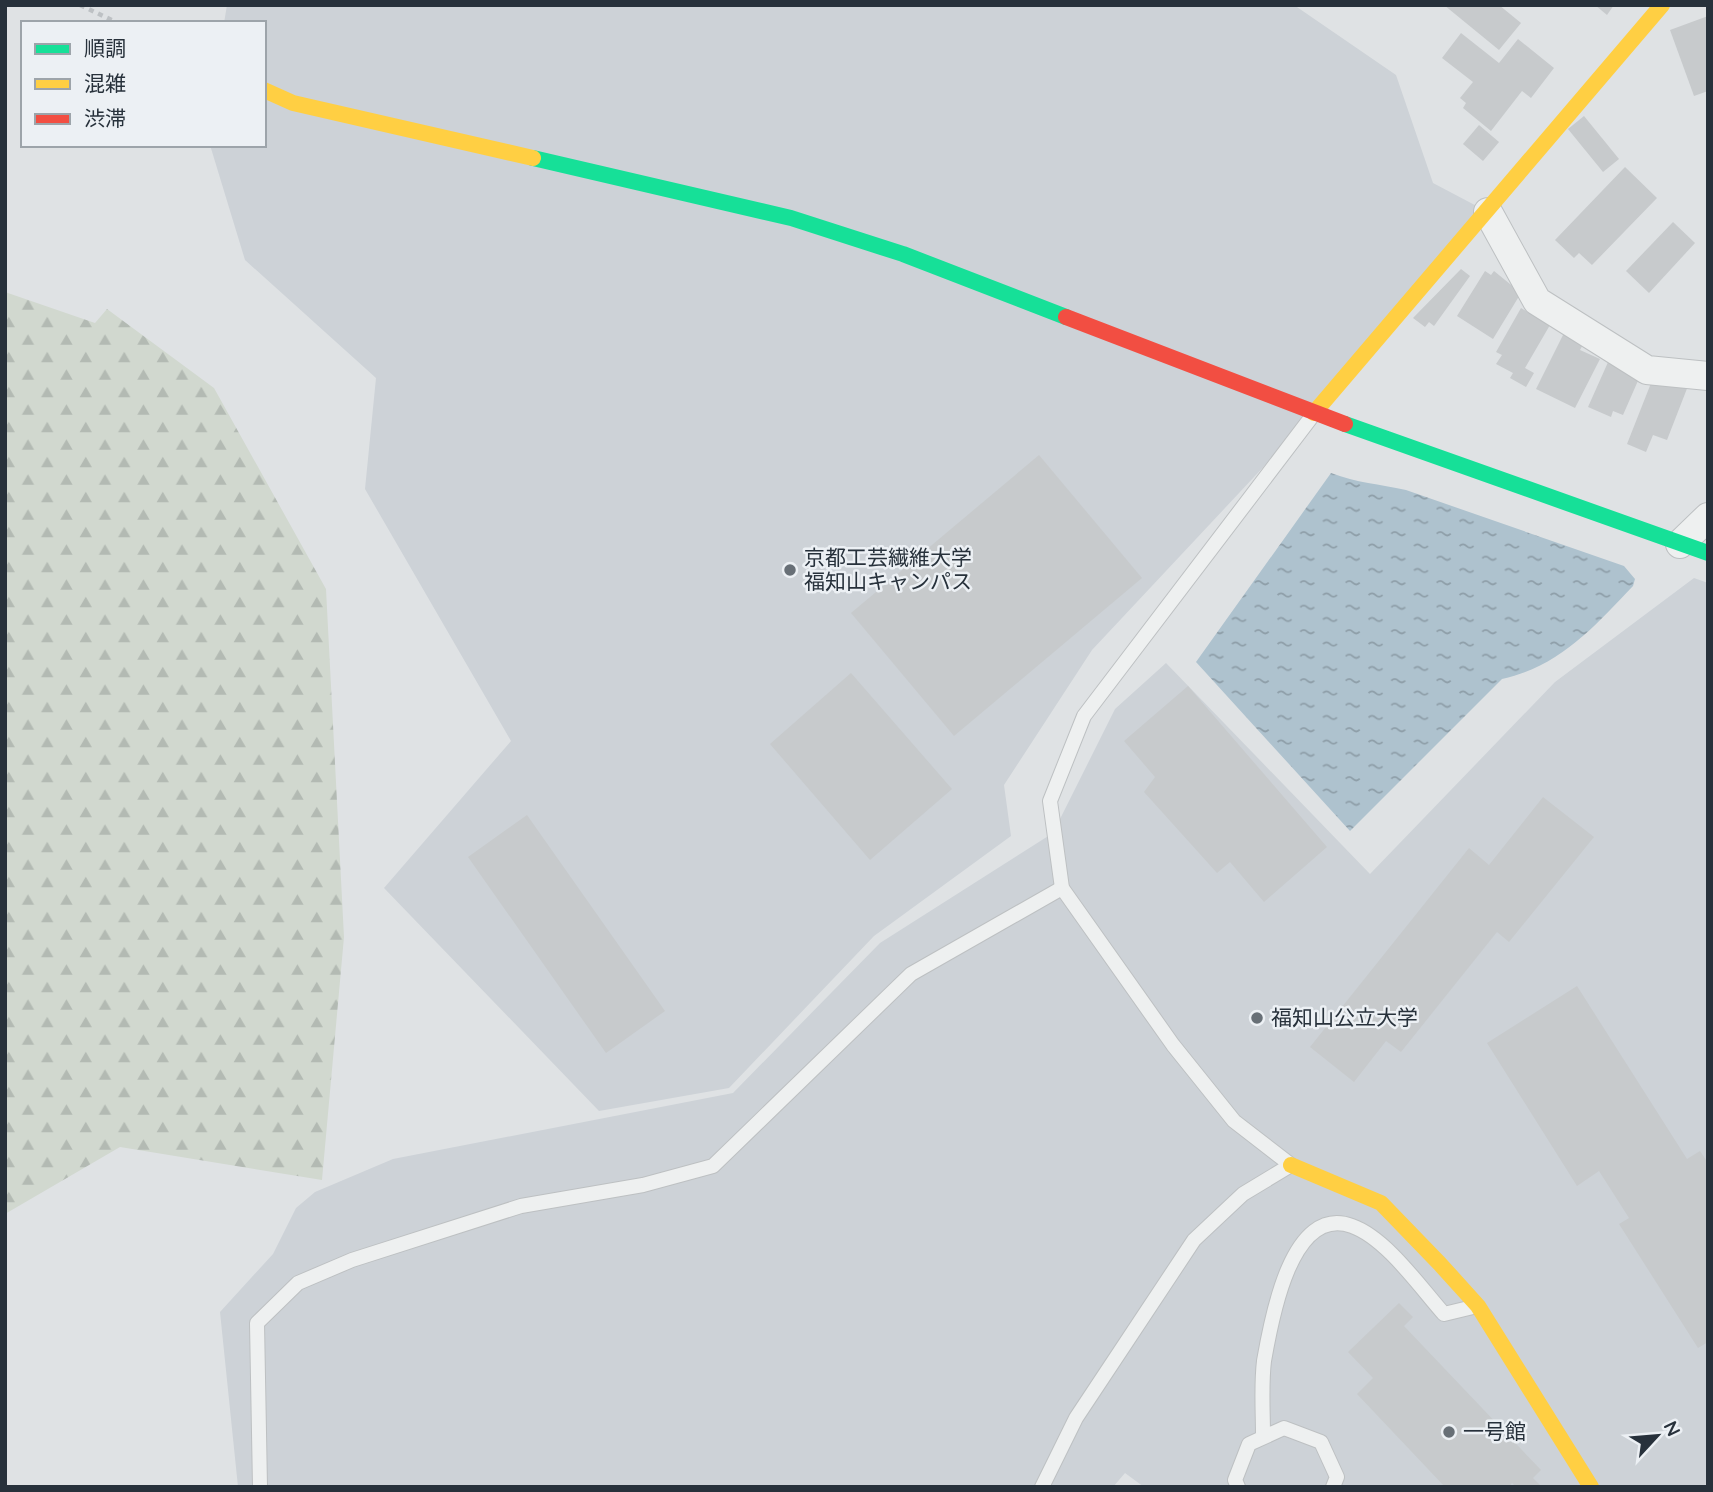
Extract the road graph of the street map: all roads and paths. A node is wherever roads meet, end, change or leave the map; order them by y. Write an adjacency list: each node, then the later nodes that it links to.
1 (80, 5): 3 (path)
2 (1662, 5): 5 (street)
3 (114, 21)
4 (266, 91): 7 (street)
5 (1488, 212): 6 (street); 7 (street)
6 (1708, 376)
7 (1314, 413): 9 (street); 11 (lane)
8 (1708, 517): 9 (street)
9 (1680, 544): 10 (street)
10 (1708, 553)
11 (1062, 888): 12 (lane); 15 (lane)
12 (1291, 1165): 13 (street); 16 (lane)
13 (1478, 1306): 14 (lane); 19 (street)
14 (1262, 1436): 17 (lane); 18 (lane)
15 (260, 1487)
16 (1042, 1487)
17 (1238, 1487)
18 (1333, 1487)
19 (1591, 1487)

